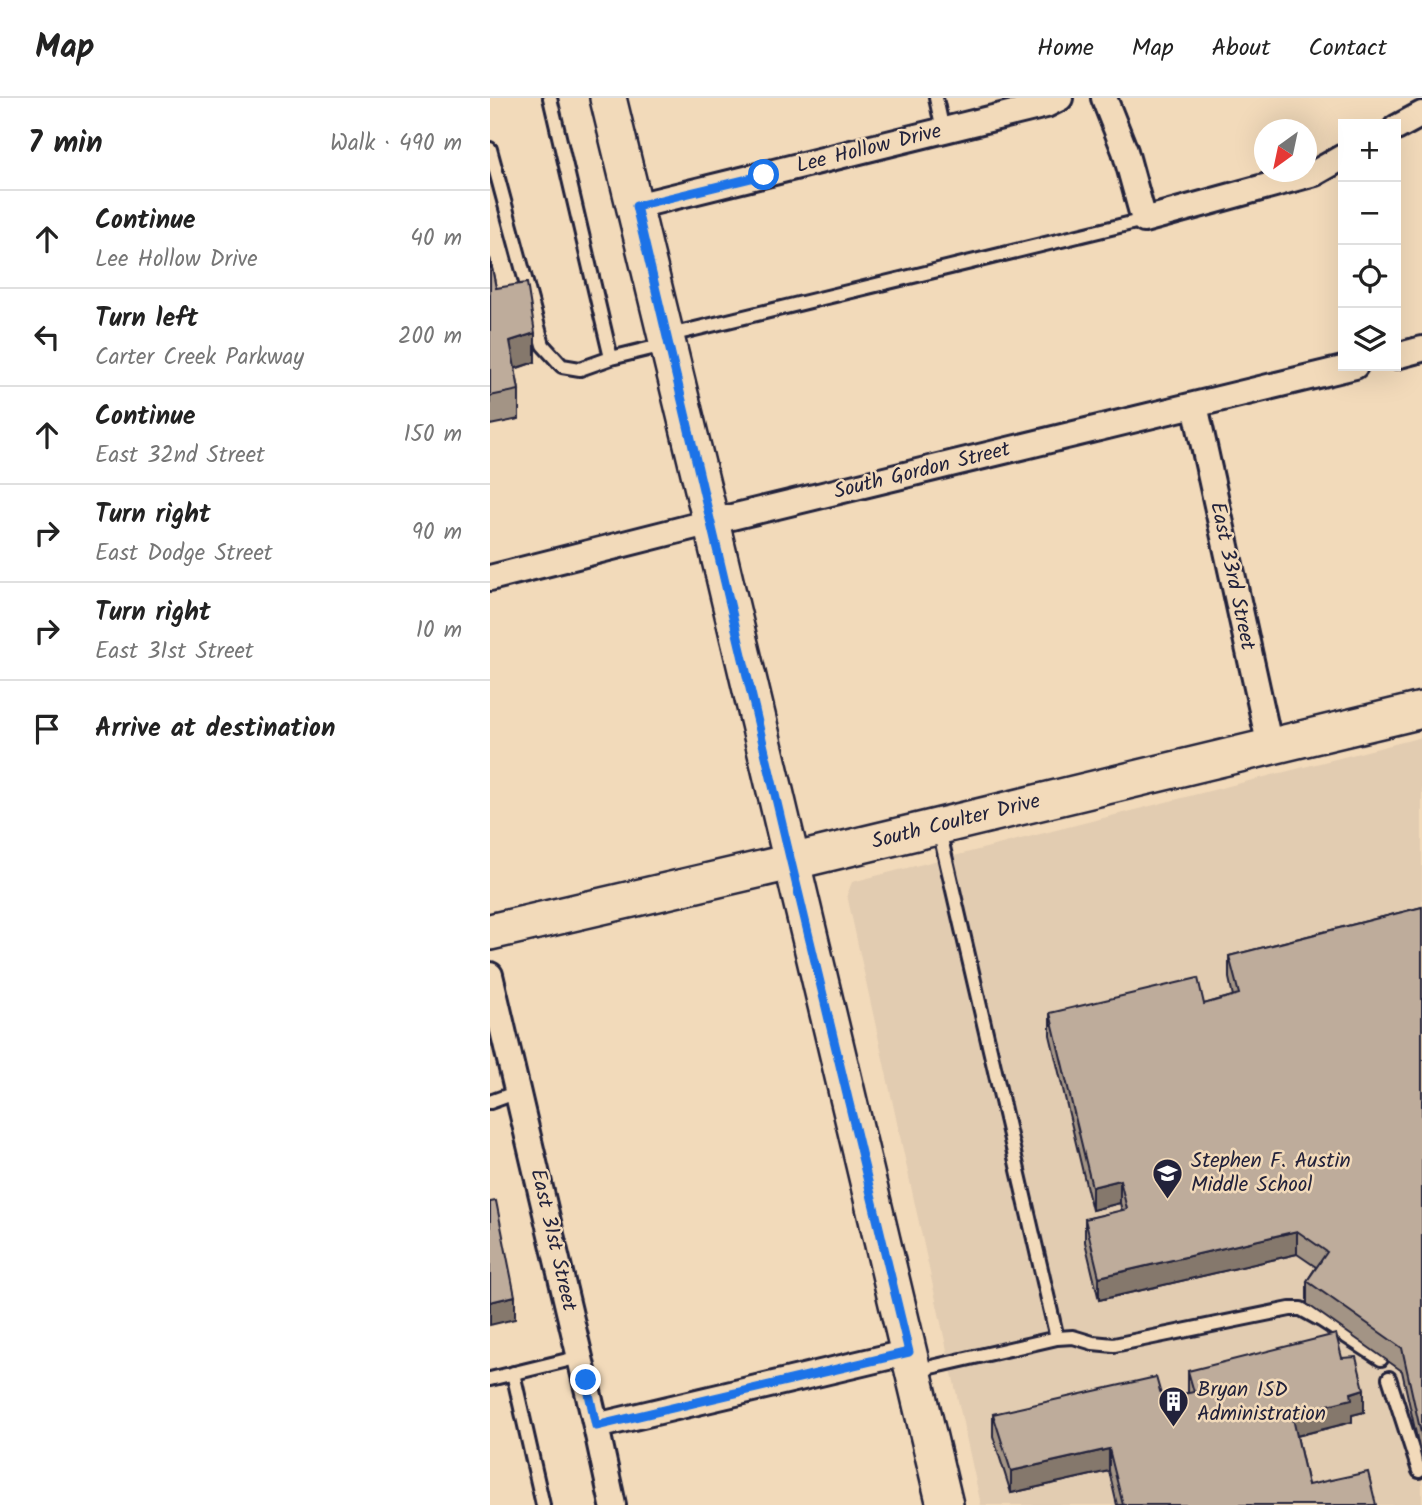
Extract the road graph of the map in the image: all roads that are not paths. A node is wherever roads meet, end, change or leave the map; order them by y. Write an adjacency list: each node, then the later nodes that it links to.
1 (550, 98): 16 (lane)
2 (608, 98): 11 (street)
3 (936, 98): 8 (lane)
4 (1060, 98): 8 (street, Lee Hollow Drive)
5 (1104, 98): 12 (street)
6 (1422, 114): 7 (street)
7 (1401, 125)
8 (943, 131): 11 (street, Lee Hollow Drive)
9 (490, 149): 16 (lane)
10 (1338, 160): 12 (street)
11 (636, 206): 13 (street)
12 (1144, 220): 13 (lane)
13 (667, 340): 16 (lane); 19 (street)
14 (1422, 349): 15 (street)
15 (1401, 355)
16 (611, 358)
17 (1338, 370): 18 (street, South Gordon Street)
18 (1195, 405): 19 (street, South Gordon Street); 22 (street, East 33rd Street)
19 (711, 522): 20 (street, South Gordon Street); 24 (street)
20 (490, 578)
21 (1422, 710): 22 (street, South Coulter Drive)
22 (1270, 747): 23 (street, South Coulter Drive)
23 (938, 826): 24 (street, South Coulter Drive); 29 (lane)
24 (791, 862): 25 (street, South Coulter Drive); 32 (street)
25 (490, 932)
26 (490, 975): 27 (street, East 31st Street)
27 (518, 1092): 28 (lane); 30 (street, East 31st Street)
28 (490, 1102)
29 (1057, 1338): 31 (lane); 32 (lane)
30 (580, 1357): 33 (lane); 36 (street, East 31st Street)
31 (1381, 1359)
32 (912, 1361): 36 (street); 40 (street)
33 (513, 1373): 35 (lane); 38 (lane)
34 (1389, 1378): 37 (lane)
35 (490, 1379)
36 (596, 1426): 39 (street, East 31st Street)
37 (1419, 1471)
38 (543, 1505)
39 (614, 1505)
40 (945, 1505)

